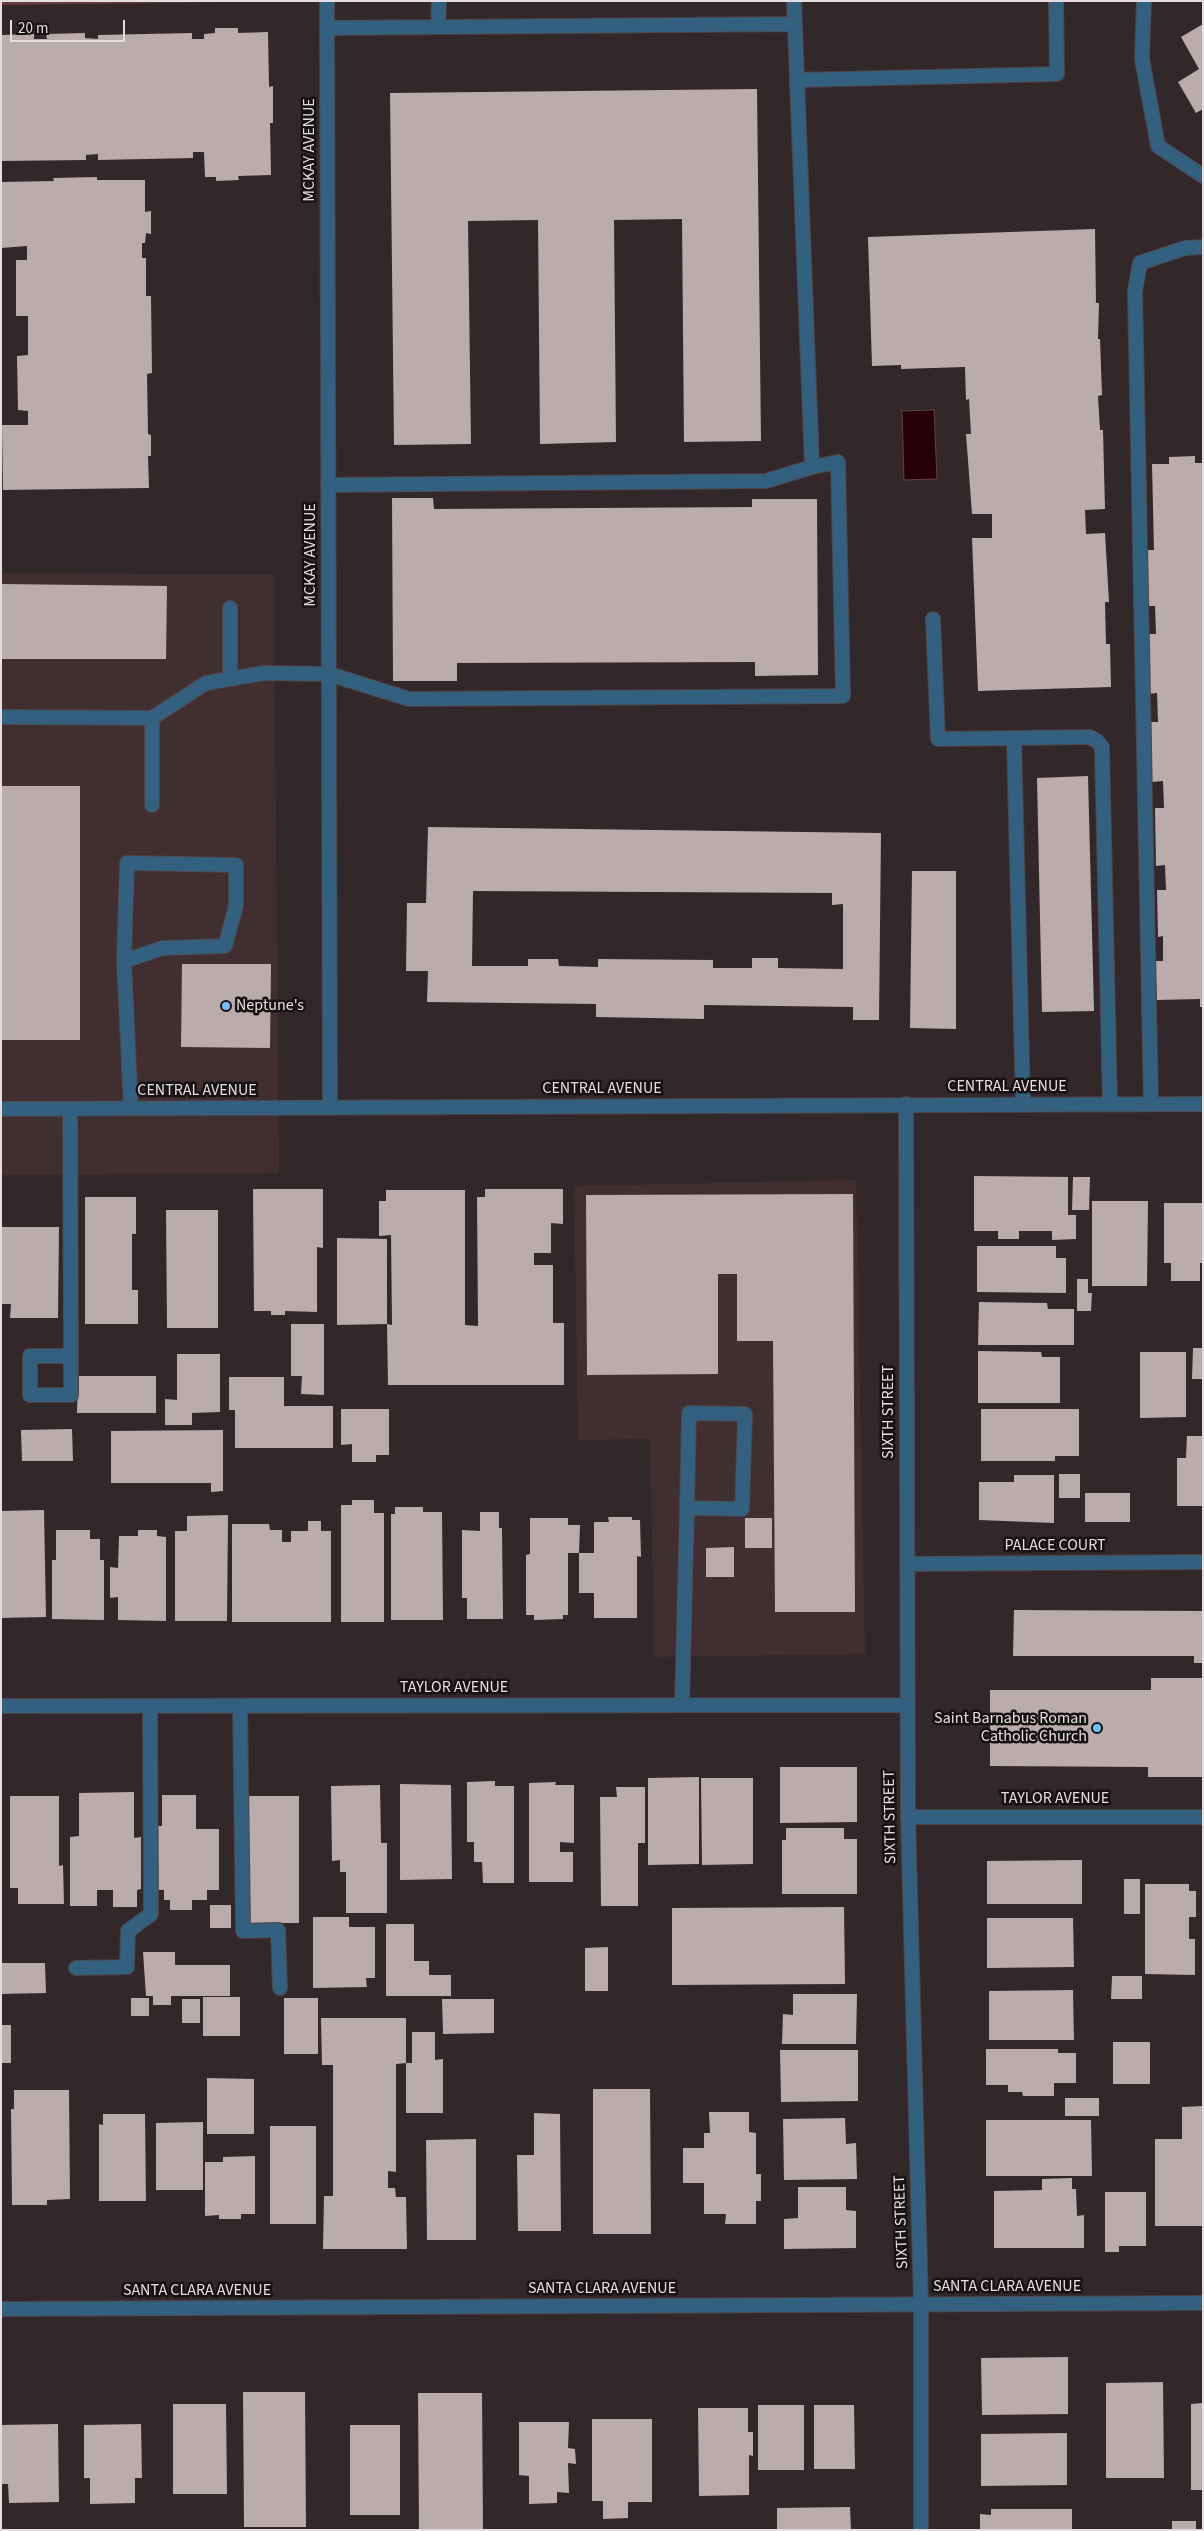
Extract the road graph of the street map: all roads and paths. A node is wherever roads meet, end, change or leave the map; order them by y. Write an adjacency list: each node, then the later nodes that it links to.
1 (327, 1): 8 (street, MCKAY AVENUE)
2 (438, 1): 7 (street)
3 (794, 1): 6 (street)
4 (1056, 1): 9 (street)
5 (1144, 1): 10 (street)
6 (794, 24): 7 (street); 9 (street)
7 (438, 27): 8 (street)
8 (327, 28): 13 (street, MCKAY AVENUE)
9 (797, 80): 12 (street)
10 (1203, 176)
11 (1203, 247): 26 (street)
12 (812, 467): 13 (street); 16 (street)
13 (328, 485): 16 (street, MCKAY AVENUE)
14 (230, 608): 17 (street)
15 (933, 619): 20 (street)
16 (329, 674): 17 (street); 29 (street, MCKAY AVENUE)
17 (230, 679): 19 (street)
18 (1, 717): 19 (street)
19 (152, 718): 21 (street)
20 (1014, 738): 24 (street); 25 (street)
21 (152, 805)
22 (124, 961): 22 (street); 28 (street)
23 (906, 1104): 24 (street, CENTRAL AVENUE); 29 (street, CENTRAL AVENUE); 35 (street, SIXTH STREET)
24 (1023, 1104): 25 (street, CENTRAL AVENUE)
25 (1110, 1104): 26 (street, CENTRAL AVENUE)
26 (1151, 1104): 27 (street, CENTRAL AVENUE)
27 (1203, 1104)
28 (131, 1108): 29 (street, CENTRAL AVENUE); 30 (street, CENTRAL AVENUE)
29 (330, 1108)
30 (70, 1109): 31 (street, CENTRAL AVENUE); 32 (street)
31 (1, 1110)
32 (71, 1356)
33 (687, 1508): 33 (street); 36 (street)
34 (1203, 1562): 35 (street, PALACE COURT)
35 (907, 1564): 37 (street, SIXTH STREET)
36 (682, 1705): 37 (street, TAYLOR AVENUE); 40 (street, TAYLOR AVENUE)
37 (908, 1705): 41 (street, SIXTH STREET)
38 (1, 1706): 39 (street, TAYLOR AVENUE)
39 (150, 1706): 40 (street, TAYLOR AVENUE); 43 (street)
40 (240, 1706): 44 (street)
41 (908, 1817): 42 (street, TAYLOR AVENUE); 46 (street, SIXTH STREET)
42 (1203, 1817)
43 (76, 1968)
44 (280, 1988)
45 (1203, 2303): 46 (street, SANTA CLARA AVENUE)
46 (921, 2304): 47 (street, SANTA CLARA AVENUE); 48 (street, SIXTH STREET)
47 (1, 2310)
48 (921, 2530)

